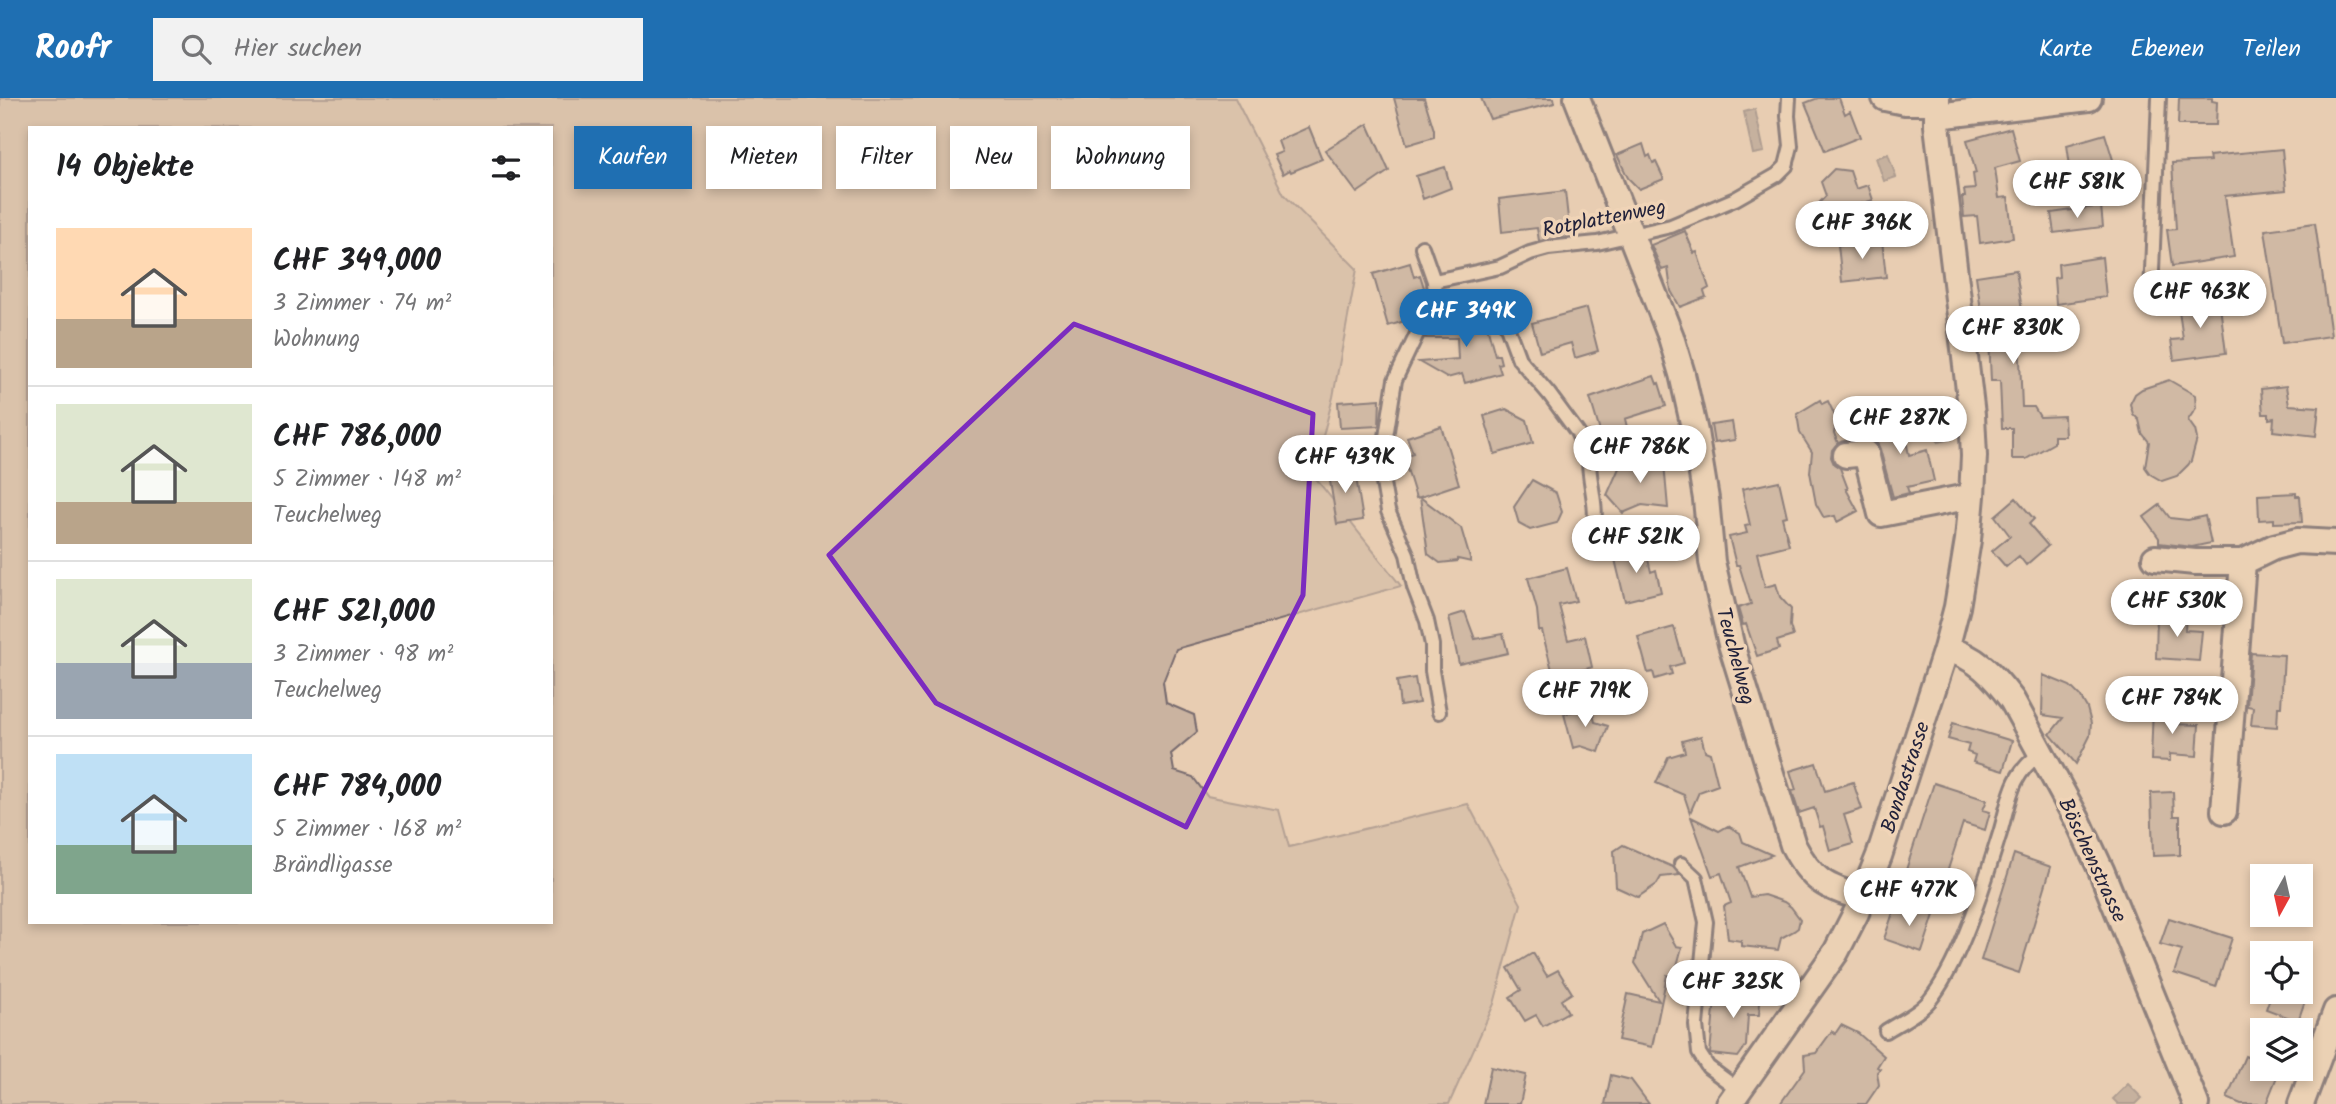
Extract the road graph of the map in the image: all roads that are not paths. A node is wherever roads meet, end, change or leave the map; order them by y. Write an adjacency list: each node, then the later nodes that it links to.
1 (1577, 98): 7 (street, Teuchelweg)
2 (1789, 98): 7 (lane, Rotplattenweg)
3 (1885, 98): 6 (street)
4 (2089, 98): 6 (street)
5 (2159, 98): 10 (lane)
6 (1937, 105): 15 (street, Bondastrasse)
7 (1631, 234): 9 (lane, Rotplattenweg); 12 (street, Teuchelweg)
8 (1422, 247): 9 (lane)
9 (1434, 281): 21 (lane)
10 (2152, 307)
11 (1506, 324): 14 (lane)
12 (1695, 432): 14 (lane); 25 (street, Teuchelweg)
13 (1846, 455): 15 (street)
14 (1589, 457): 16 (lane)
15 (1972, 496): 20 (street, Bondastrasse)
16 (1592, 533)
17 (2336, 543): 19 (street)
18 (2155, 558): 19 (street)
19 (2243, 562): 23 (street)
20 (1946, 649): 22 (street, Böschenstrasse); 25 (street, Bondastrasse)
21 (1439, 712)
22 (2040, 754): 27 (lane); 29 (street, Böschenstrasse)
23 (2224, 811)
24 (1681, 864): 28 (lane)
25 (1863, 898): 28 (street, Bondastrasse)
26 (2336, 1011): 30 (street)
27 (1886, 1031)
28 (1734, 1097)
29 (2196, 1104)
30 (2301, 1104)

